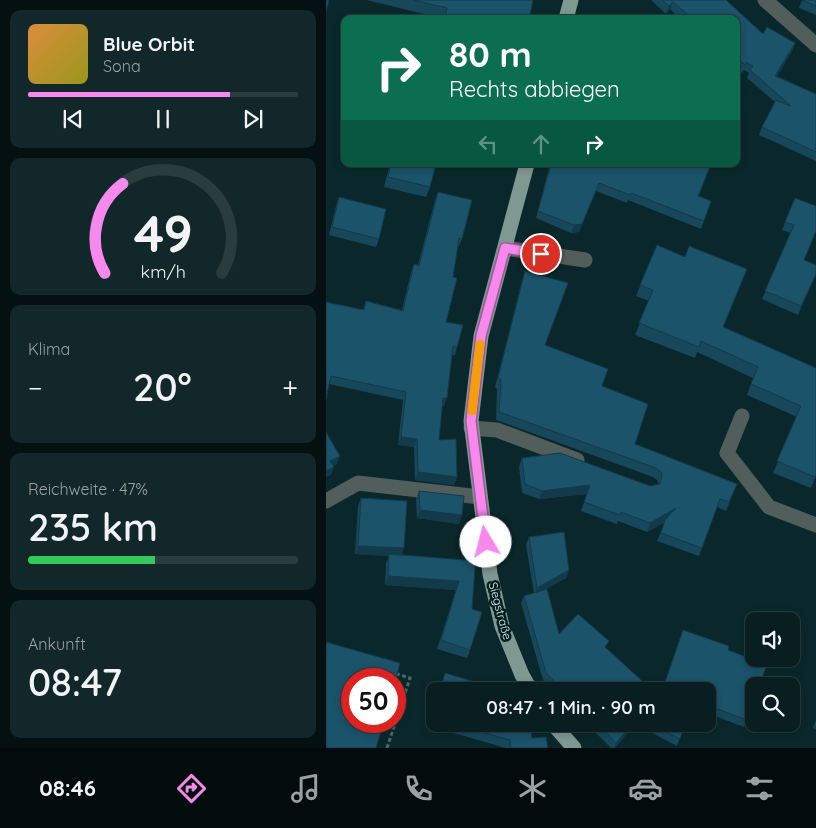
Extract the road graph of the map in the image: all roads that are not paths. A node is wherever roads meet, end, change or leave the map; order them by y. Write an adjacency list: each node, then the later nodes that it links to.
1 (571, 0): 3 (main road)
2 (765, 0): 4 (street)
3 (567, 15)
4 (816, 45)
5 (526, 167): 6 (main road, Siegstraße)
6 (505, 248): 7 (street); 9 (main road, Siegstraße)
7 (585, 260)
8 (742, 416): 13 (street)
9 (471, 428): 10 (street); 11 (main road, Siegstraße)
10 (588, 464)
11 (480, 497): 12 (street); 14 (main road, Siegstraße)
12 (326, 501)
13 (816, 524)
14 (526, 682)
15 (560, 732): 16 (main road)
16 (574, 748)

